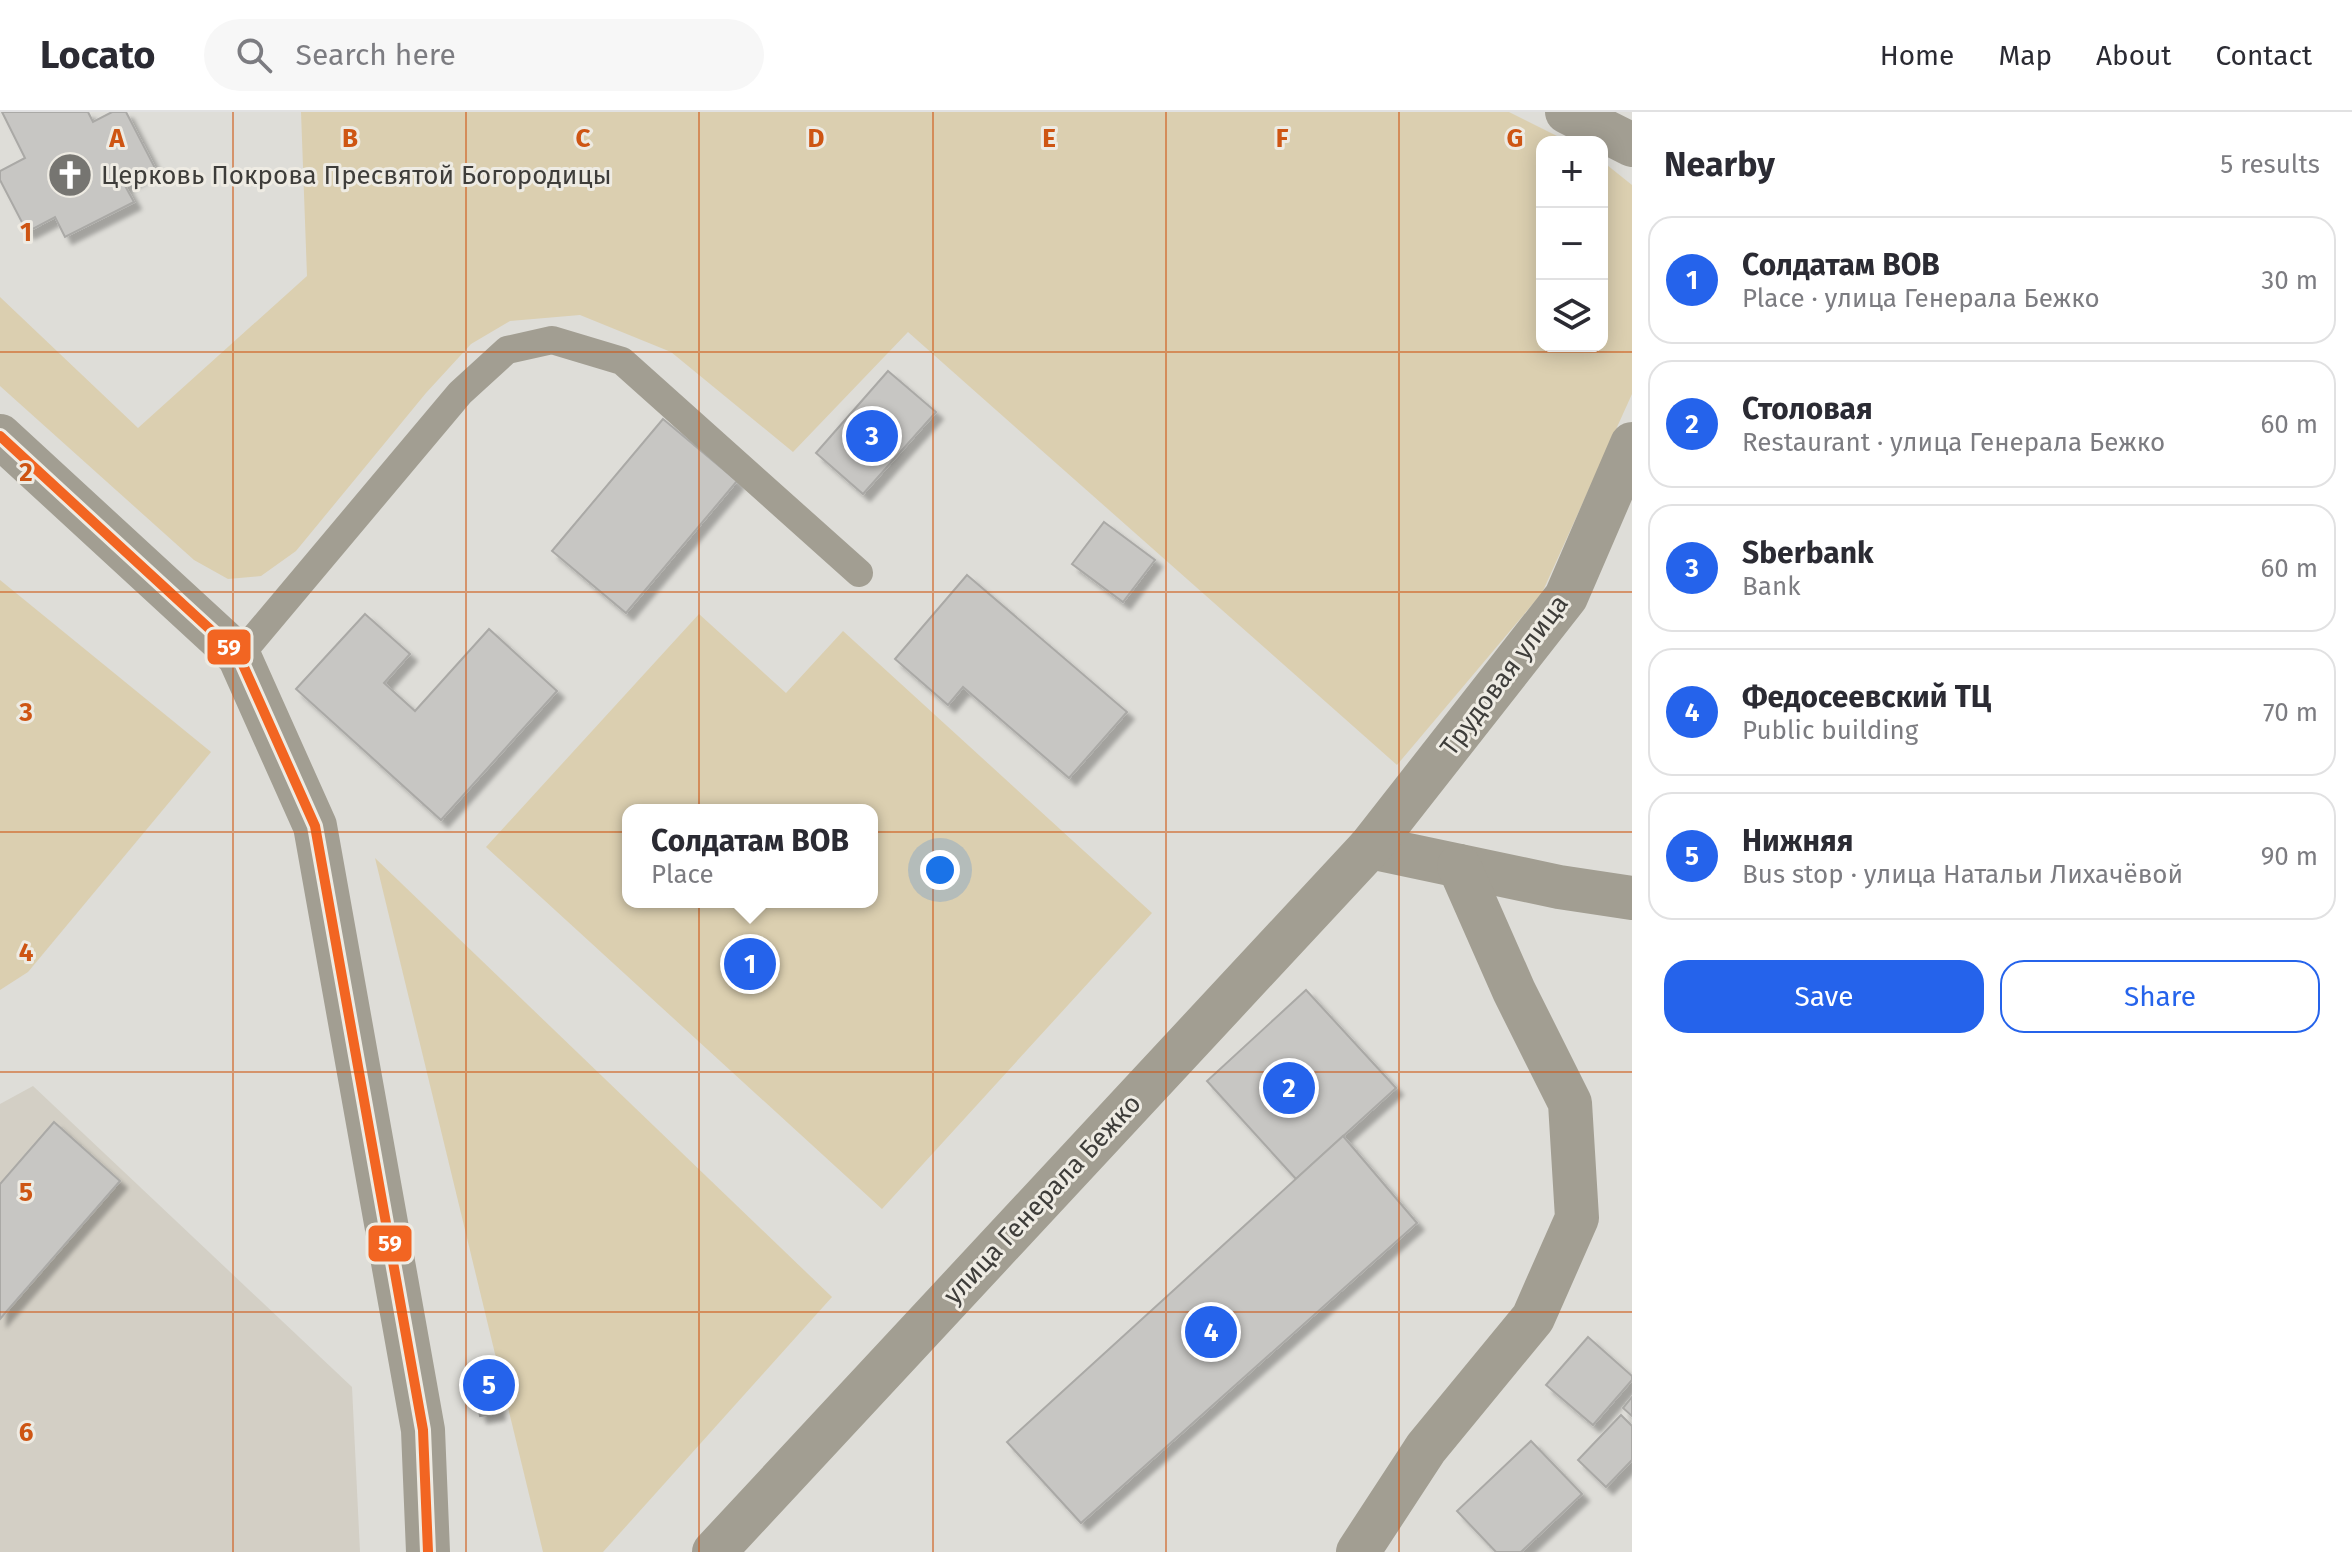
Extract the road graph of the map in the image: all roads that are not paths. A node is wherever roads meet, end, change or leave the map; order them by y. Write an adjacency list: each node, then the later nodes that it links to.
1 (1567, 112): 2 (street)
2 (1632, 145)
3 (0, 436): 6 (street)
4 (1632, 444): 7 (street, Трудовая улица)
5 (859, 573): 6 (lane)
6 (239, 656): 10 (street)
7 (1370, 847): 8 (street); 11 (street, улица Генерала Бежко)
8 (1459, 866): 9 (street); 12 (street)
9 (1632, 898)
10 (428, 1552)
11 (714, 1552)
12 (1358, 1552)

